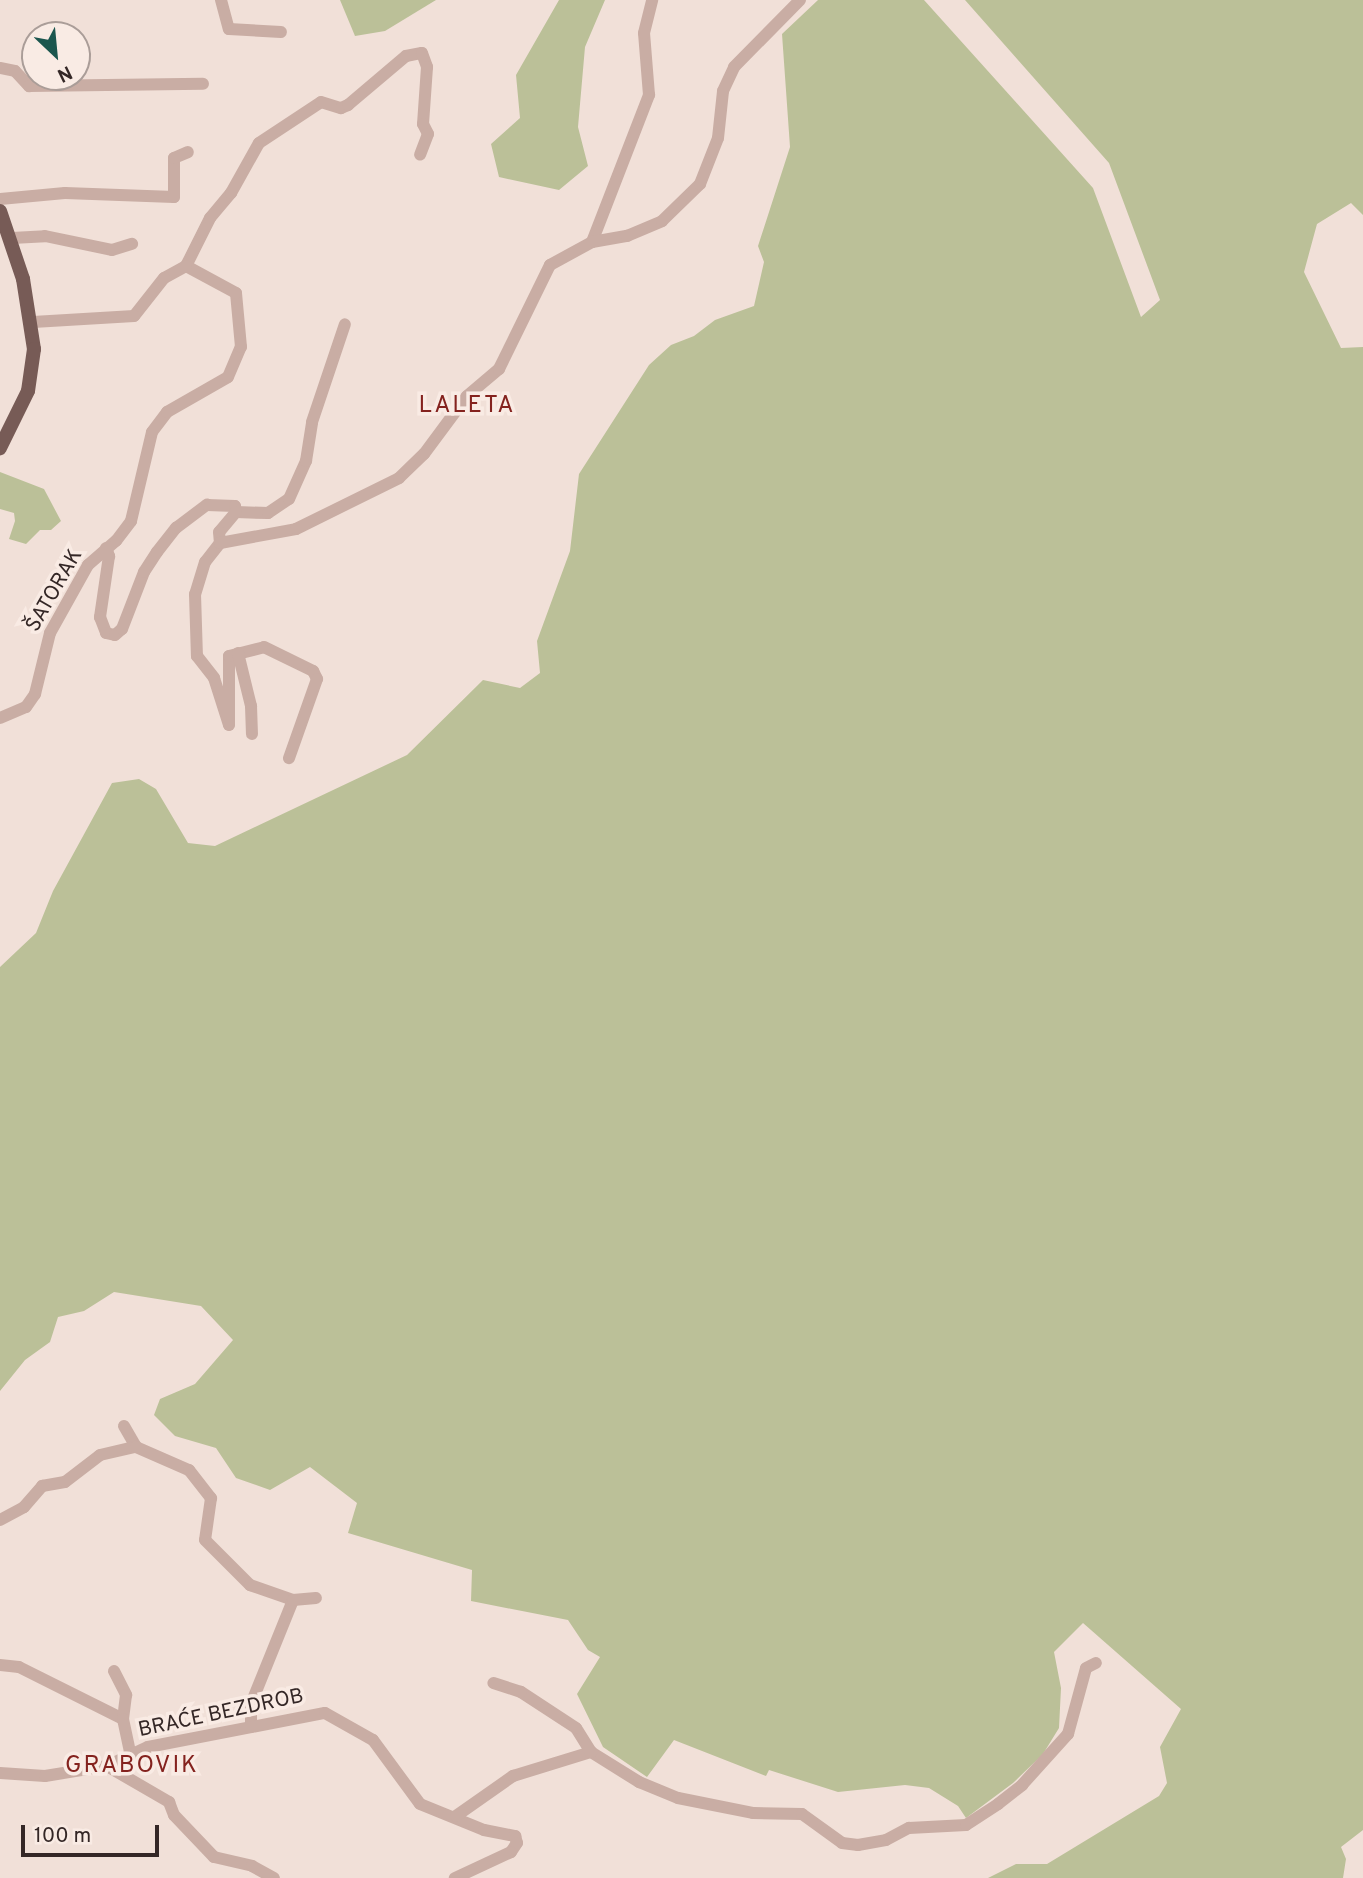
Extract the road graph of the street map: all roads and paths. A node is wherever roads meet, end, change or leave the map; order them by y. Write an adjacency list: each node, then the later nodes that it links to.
1 (221, 0): 4 (street)
2 (652, 0): 12 (street)
3 (800, 0): 12 (street)
4 (281, 32)
5 (0, 68): 6 (street)
6 (203, 85)
7 (188, 152): 9 (street)
8 (420, 155): 14 (street)
9 (0, 199)
10 (0, 211): 11 (main road)
11 (12, 237): 13 (street); 15 (main road)
12 (592, 242): 19 (street)
13 (132, 244)
14 (186, 267): 15 (street); 20 (street, ŠATORAK)
15 (33, 322): 17 (main road)
16 (345, 324): 18 (street)
17 (0, 448)
18 (236, 512): 19 (street); 20 (street)
19 (220, 543): 21 (street)
20 (106, 548): 22 (street, ŠATORAK)
21 (238, 653): 23 (street); 24 (street)
22 (0, 718)
23 (252, 734)
24 (289, 758)
25 (124, 1426): 26 (street)
26 (136, 1447): 27 (street); 29 (street)
27 (0, 1520)
28 (316, 1598): 29 (street)
29 (293, 1600): 35 (street)
30 (0, 1664): 34 (street)
31 (1097, 1664): 36 (street)
32 (114, 1671): 34 (street)
33 (493, 1683): 36 (street)
34 (123, 1719): 37 (street)
35 (251, 1727): 37 (street, BRAĆE BEZDROB); 40 (street, BRAĆE BEZDROB)
36 (591, 1752): 40 (street)
37 (130, 1753): 38 (street, BRAĆE BEZDROB)
38 (107, 1766): 39 (street, BRAĆE BEZDROB); 41 (street)
39 (0, 1773)
40 (456, 1816): 42 (street, BRAĆE BEZDROB)
41 (274, 1878)
42 (455, 1878)

